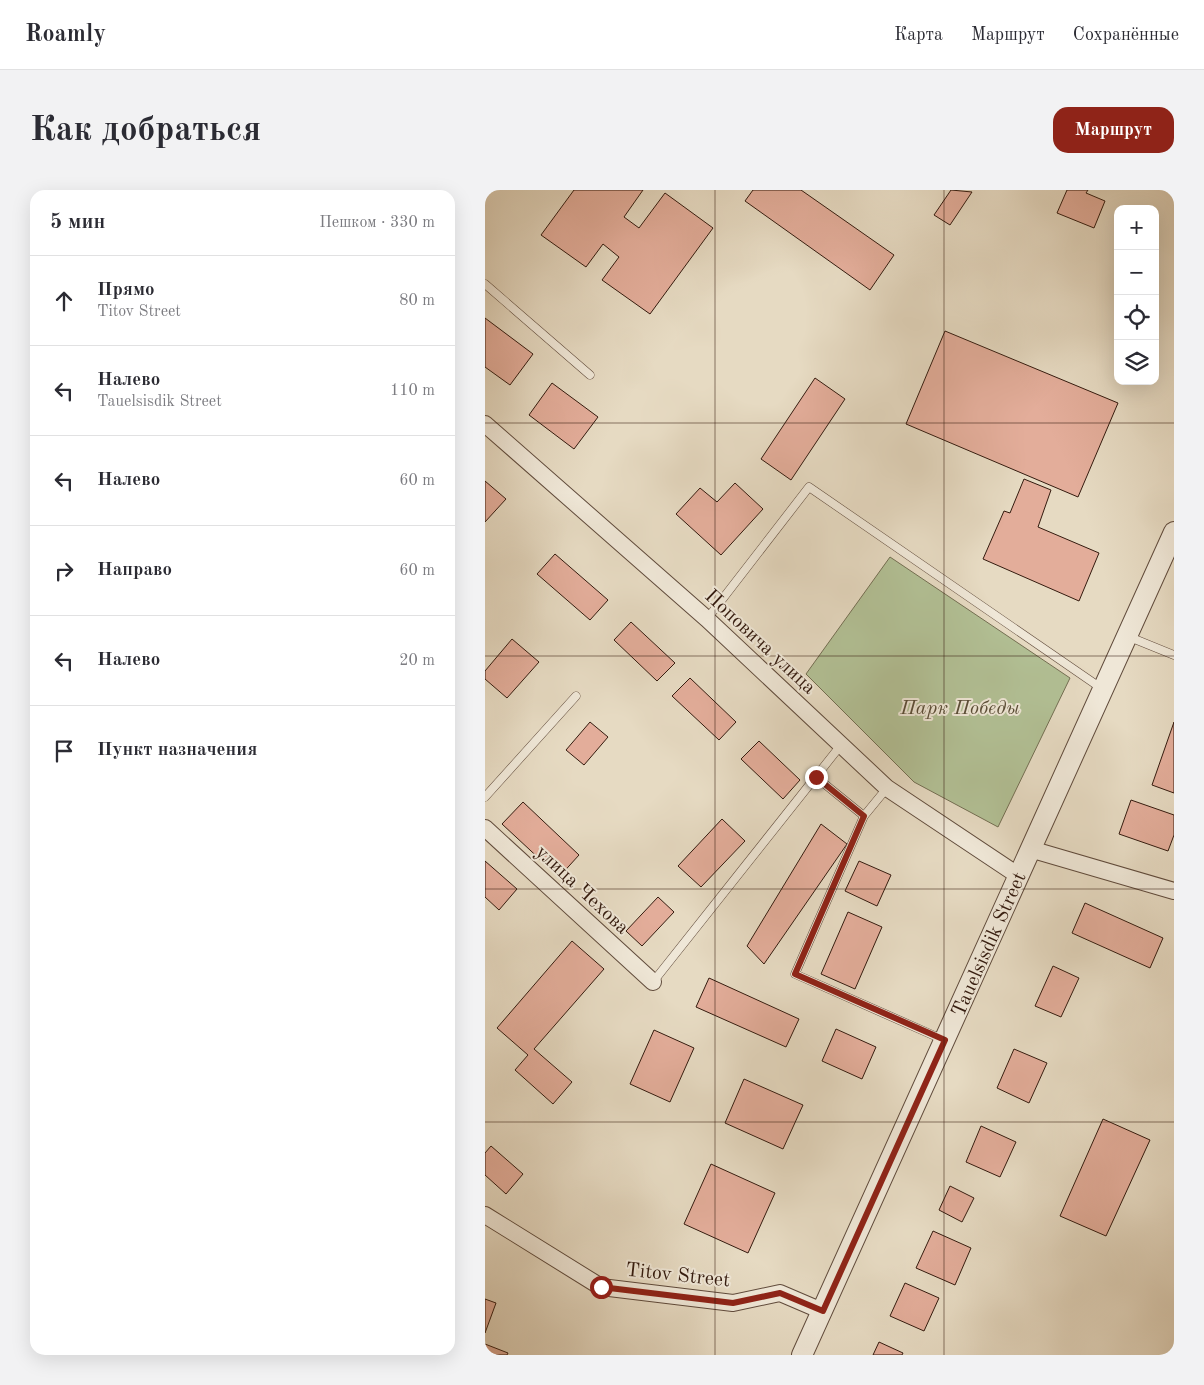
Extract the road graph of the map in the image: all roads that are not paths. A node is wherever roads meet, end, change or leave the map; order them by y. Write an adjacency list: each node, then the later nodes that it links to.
1 (485, 284): 2 (lane)
2 (590, 375)
3 (485, 424): 5 (street, Поповича улица)
4 (1174, 532): 6 (street, Tauelsisdik Street)
5 (707, 619): 8 (lane); 10 (street, Поповича улица)
6 (1127, 636): 7 (lane); 8 (street, Tauelsisdik Street)
7 (1174, 656)
8 (1103, 690): 16 (street, Tauelsisdik Street)
9 (577, 696): 13 (lane)
10 (841, 745): 11 (lane); 12 (street, Поповича улица)
11 (816, 777): 14 (lane); 19 (lane)
12 (887, 788): 14 (lane); 17 (street, Поповича улица)
13 (485, 797)
14 (864, 816): 20 (lane)
15 (485, 828): 19 (street, улица Чехова)
16 (1030, 849): 17 (street, Tauelsisdik Street); 18 (street)
17 (1019, 876): 20 (street, Tauelsisdik Street)
18 (1174, 891)
19 (653, 982)
20 (945, 1040): 22 (street, Tauelsisdik Street)
21 (485, 1215): 22 (street, Titov Street)
22 (823, 1311): 23 (street, Tauelsisdik Street)
23 (802, 1355)

